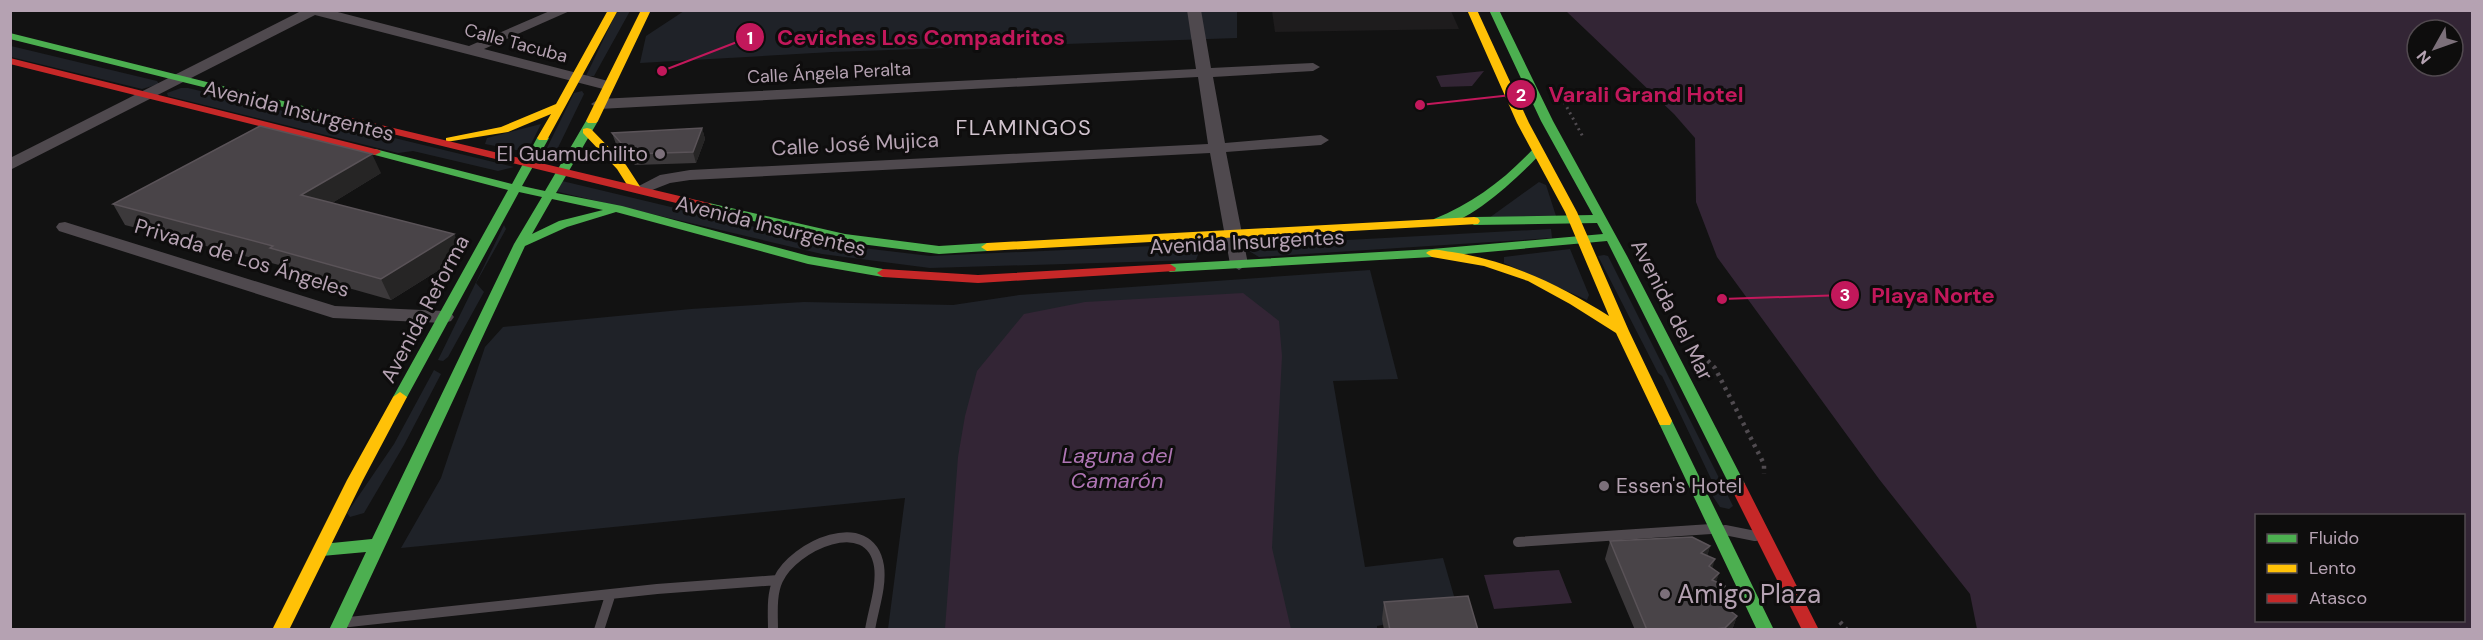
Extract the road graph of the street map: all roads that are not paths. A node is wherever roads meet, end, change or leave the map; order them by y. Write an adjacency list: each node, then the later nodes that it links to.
1 (565, 10): 10 (street)
2 (613, 10): 15 (main road, Avenida Reforma)
3 (657, 10): 8 (main road)
4 (1194, 10): 13 (street)
5 (1472, 10): 24 (main road)
6 (1494, 10): 32 (main road, Avenida del Mar)
7 (313, 11): 10 (street, Calle Tacuba); 14 (street)
8 (643, 16): 16 (main road)
9 (10, 36): 14 (main road, Avenida Insurgentes)
10 (468, 51): 15 (street, Calle Tacuba)
11 (10, 62): 17 (main road, Avenida Insurgentes)
12 (1313, 67): 13 (street, Calle Ángela Peralta)
13 (1204, 74): 18 (street, Calle Ángela Peralta); 23 (street)
14 (186, 78): 17 (street, Avenida Insurgentes); 22 (main road, Avenida Insurgentes)
15 (576, 79): 16 (street, Calle Tacuba); 19 (main road, Avenida Reforma)
16 (608, 86): 18 (main road)
17 (152, 94): 25 (street); 28 (main road, Avenida Insurgentes)
18 (599, 104): 20 (main road)
19 (560, 106): 22 (main road); 26 (main road, Avenida Reforma)
20 (587, 131): 27 (main road); 29 (main road)
21 (1321, 140): 23 (street, Calle José Mujica)
22 (441, 142): 26 (main road, Avenida Insurgentes)
23 (1218, 148): 29 (street, Calle José Mujica); 36 (street)
24 (1538, 150): 33 (main road); 34 (main road)
25 (10, 165)
26 (529, 165): 27 (main road, Avenida Insurgentes); 28 (main road, Avenida Reforma)
27 (564, 172): 29 (main road, Avenida Insurgentes); 30 (main road)
28 (515, 188): 30 (main road, Avenida Insurgentes); 42 (main road, Avenida Reforma)
29 (638, 189): 36 (main road, Avenida Insurgentes)
30 (549, 196): 31 (main road, Avenida Insurgentes); 39 (main road)
31 (618, 209): 39 (main road); 41 (main road, Avenida Insurgentes)
32 (1601, 219): 33 (main road, Avenida Insurgentes); 37 (main road, Avenida del Mar)
33 (1573, 221): 34 (main road, Avenida Insurgentes); 38 (main road)
34 (1438, 222): 36 (main road, Avenida Insurgentes)
35 (65, 227): 42 (street, Privada de Los Ángeles)
36 (1232, 235): 41 (street)
37 (1610, 237): 38 (main road, Avenida Insurgentes); 47 (main road, Avenida del Mar)
38 (1583, 240): 40 (main road, Avenida Insurgentes); 43 (main road)
39 (520, 244): 45 (main road)
40 (1432, 253): 41 (main road, Avenida Insurgentes); 43 (main road)
41 (1239, 264)
42 (444, 316): 44 (main road, Avenida Reforma)
43 (1622, 331): 46 (main road)
44 (431, 363): 45 (main road); 50 (main road, Avenida Reforma)
45 (465, 364): 49 (main road)
46 (1716, 528): 47 (lane); 48 (lane); 58 (main road)
47 (1764, 537): 59 (main road, Avenida del Mar)
48 (1518, 542)
49 (377, 545): 50 (main road); 53 (main road)
50 (322, 550): 54 (main road, Avenida Reforma)
51 (778, 580): 52 (lane); 56 (lane); 57 (lane)
52 (610, 596): 53 (lane); 55 (lane)
53 (339, 626)
54 (280, 630)
55 (599, 630)
56 (773, 630)
57 (870, 630)
58 (1766, 630)
59 (1811, 630)

